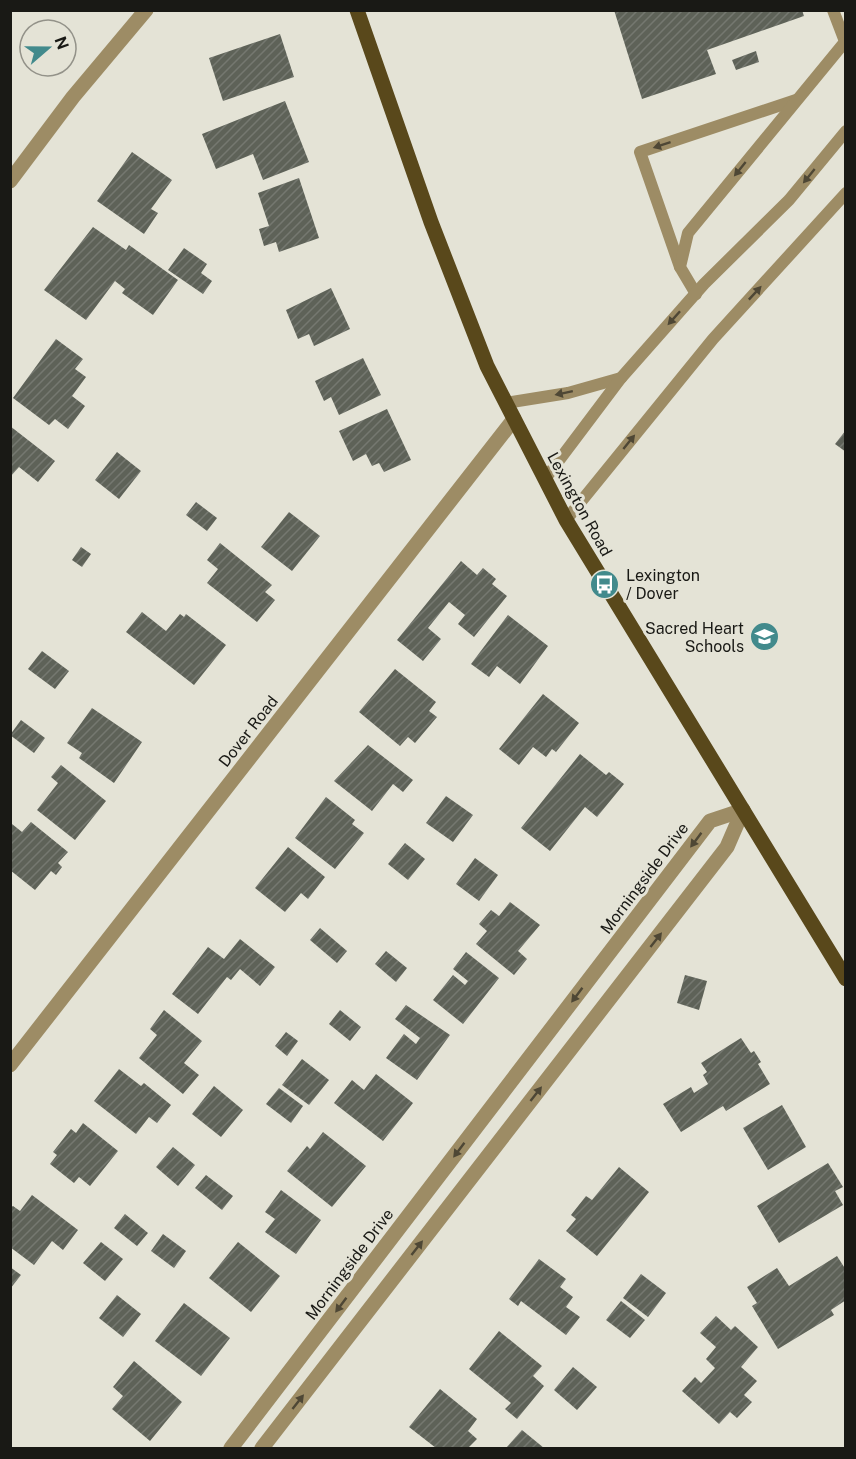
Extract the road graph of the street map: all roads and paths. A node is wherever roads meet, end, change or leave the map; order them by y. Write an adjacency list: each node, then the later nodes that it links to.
1 (146, 10): 7 (street)
2 (357, 10): 12 (main road, Lexington Road)
3 (833, 10): 4 (lane)
4 (845, 43): 5 (lane)
5 (797, 100): 9 (lane, one-way to 9); 9 (lane, one-way to 9)
6 (846, 131): 10 (lane, one-way to 10)
7 (10, 181)
8 (846, 193): 15 (lane, one-way to 8)
9 (680, 267): 10 (lane)
10 (696, 294): 11 (lane, one-way to 11)
11 (621, 378): 12 (lane, one-way to 12); 14 (lane)
12 (506, 403): 13 (main road, Lexington Road)
13 (514, 419): 14 (main road, Lexington Road); 18 (street, Dover Road)
14 (545, 479): 15 (main road, Lexington Road)
15 (567, 520): 16 (main road, Lexington Road)
16 (742, 810): 17 (main road, Lexington Road); 19 (street, Morningside Drive, one-way to 19); 20 (street, one-way to 16)
17 (846, 979)
18 (12, 1062)
19 (231, 1449)
20 (262, 1449)

